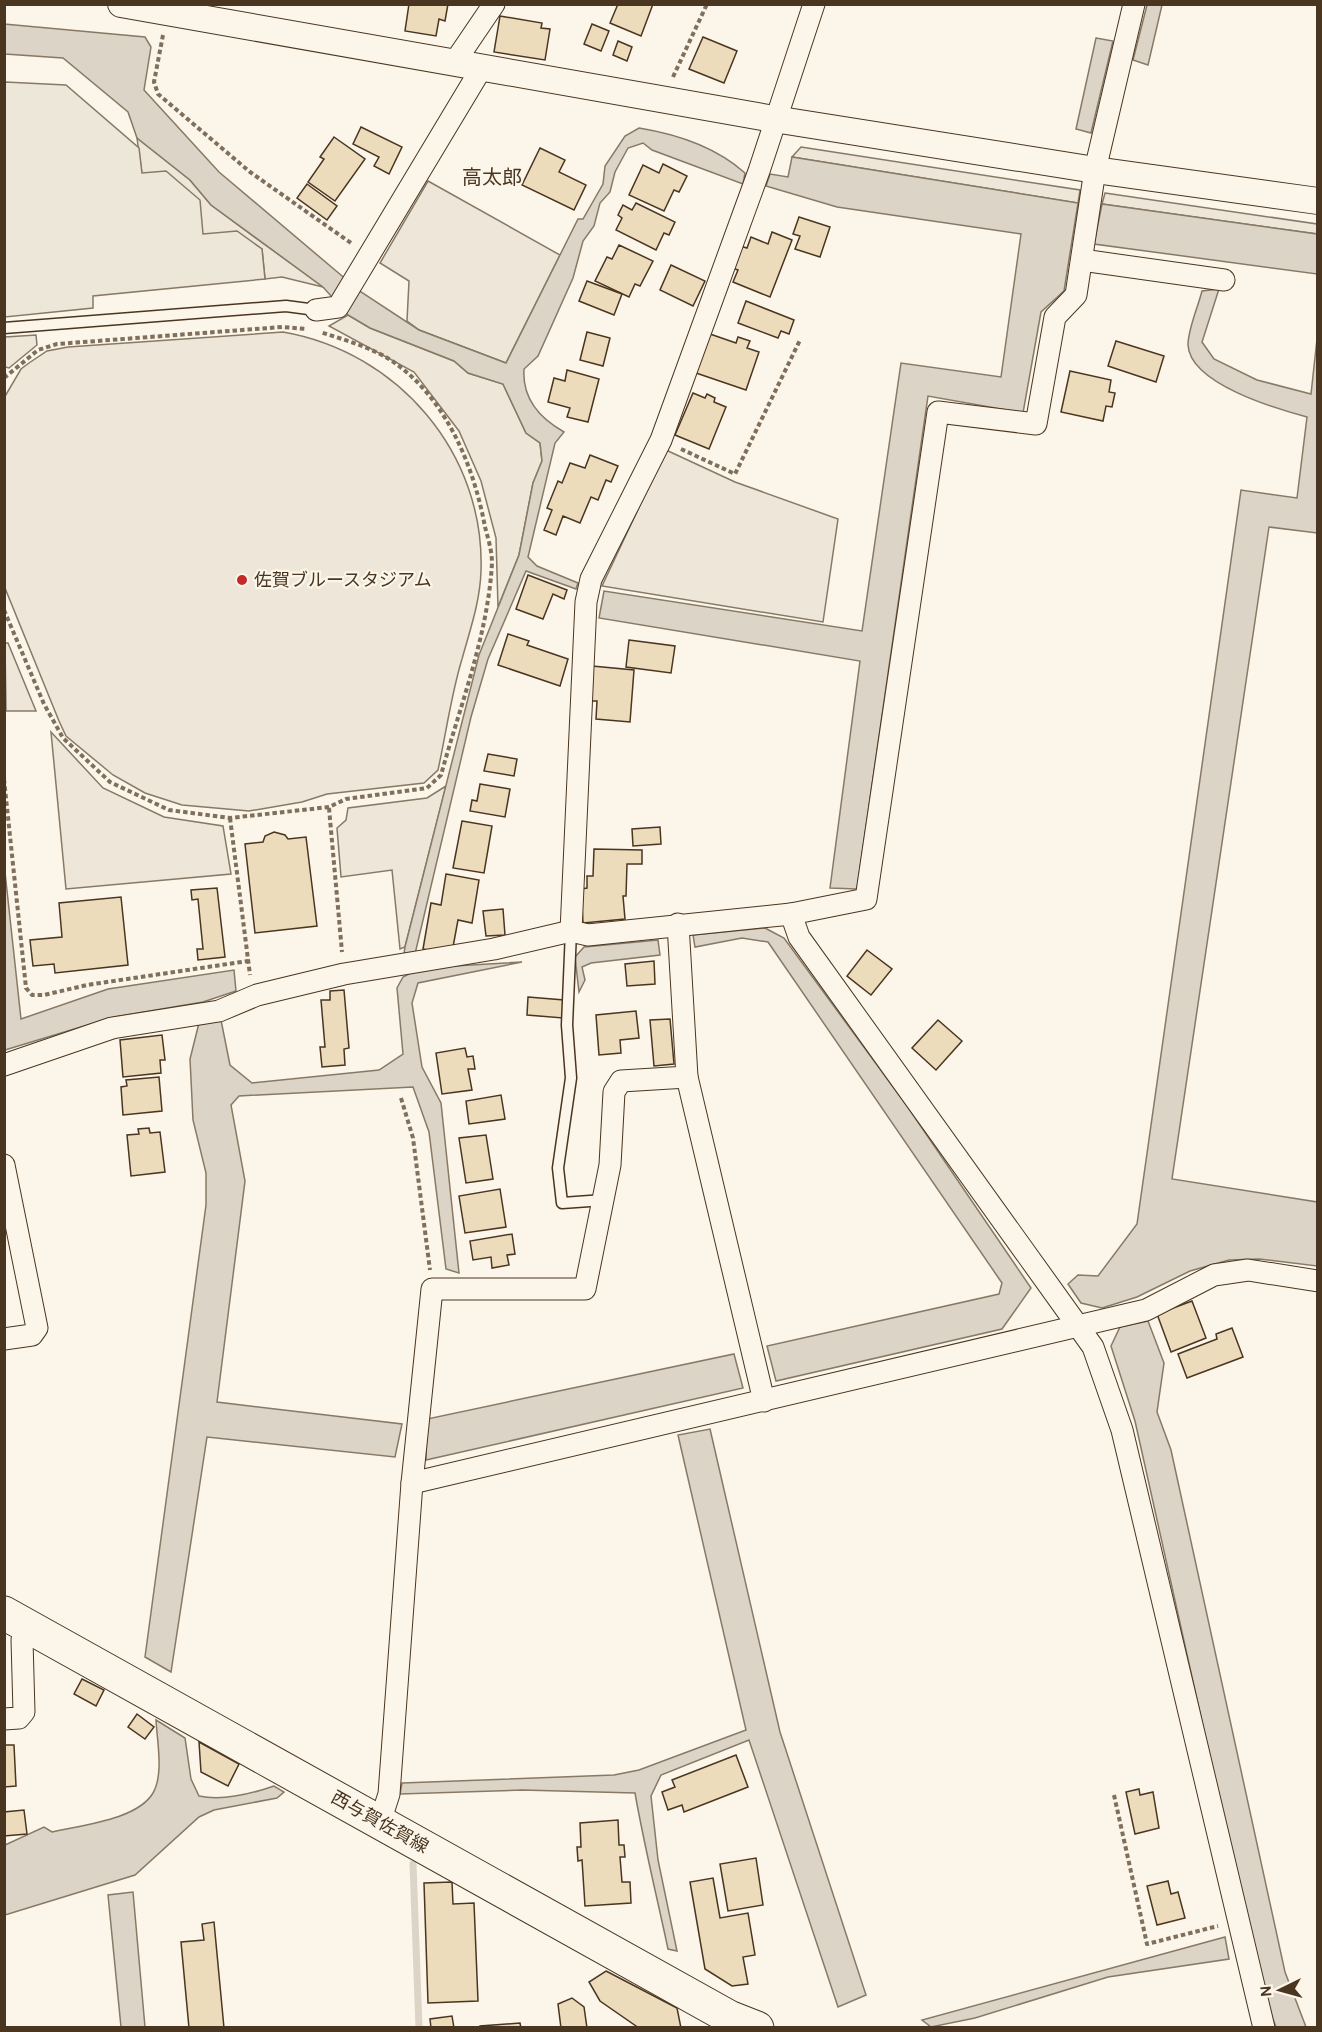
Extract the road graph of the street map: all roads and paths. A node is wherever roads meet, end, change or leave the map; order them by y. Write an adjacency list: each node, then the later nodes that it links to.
1 (121, 4): 6 (street)
2 (494, 4): 7 (street)
3 (707, 4): 9 (path)
4 (814, 4): 10 (street)
5 (1134, 4): 11 (street)
6 (168, 11): 7 (street); 13 (path)
7 (454, 63): 8 (street)
8 (482, 69): 9 (street); 13 (street)
9 (662, 100): 10 (street)
10 (774, 119): 11 (street); 20 (street)
11 (1095, 170): 12 (street); 14 (street)
12 (1317, 201)
13 (369, 256): 16 (street)
14 (1082, 260): 15 (street); 27 (street)
15 (1224, 280)
16 (316, 310): 17 (lane)
17 (4, 328)
18 (800, 340): 20 (path)
19 (4, 378): 25 (path)
20 (661, 440): 29 (street)
21 (4, 610): 22 (path)
22 (12, 627): 23 (path); 26 (path)
23 (4, 629)
24 (4, 779): 30 (path)
25 (329, 807): 26 (path); 31 (path)
26 (230, 818): 30 (path)
27 (791, 914): 28 (street); 40 (street)
28 (678, 924): 29 (street); 34 (street)
29 (571, 931): 31 (street); 37 (lane)
30 (248, 961): 32 (path)
31 (344, 974): 32 (street)
32 (257, 995): 33 (street)
33 (4, 1065)
34 (687, 1077): 37 (street); 42 (street)
35 (401, 1098): 39 (path)
36 (4, 1165): 41 (street)
37 (604, 1200): 39 (street)
38 (1317, 1281): 40 (street)
39 (432, 1289): 43 (street)
40 (1080, 1327): 42 (street); 48 (street)
41 (4, 1339)
42 (764, 1401): 43 (street)
43 (412, 1483): 47 (street)
44 (15, 1619): 45 (street); 47 (main road, 西与賀佐賀線)
45 (4, 1719)
46 (1114, 1795): 48 (path)
47 (380, 1822): 49 (main road, 西与賀佐賀線)
48 (1239, 1921): 50 (street)
49 (757, 2028)
50 (1264, 2028)

